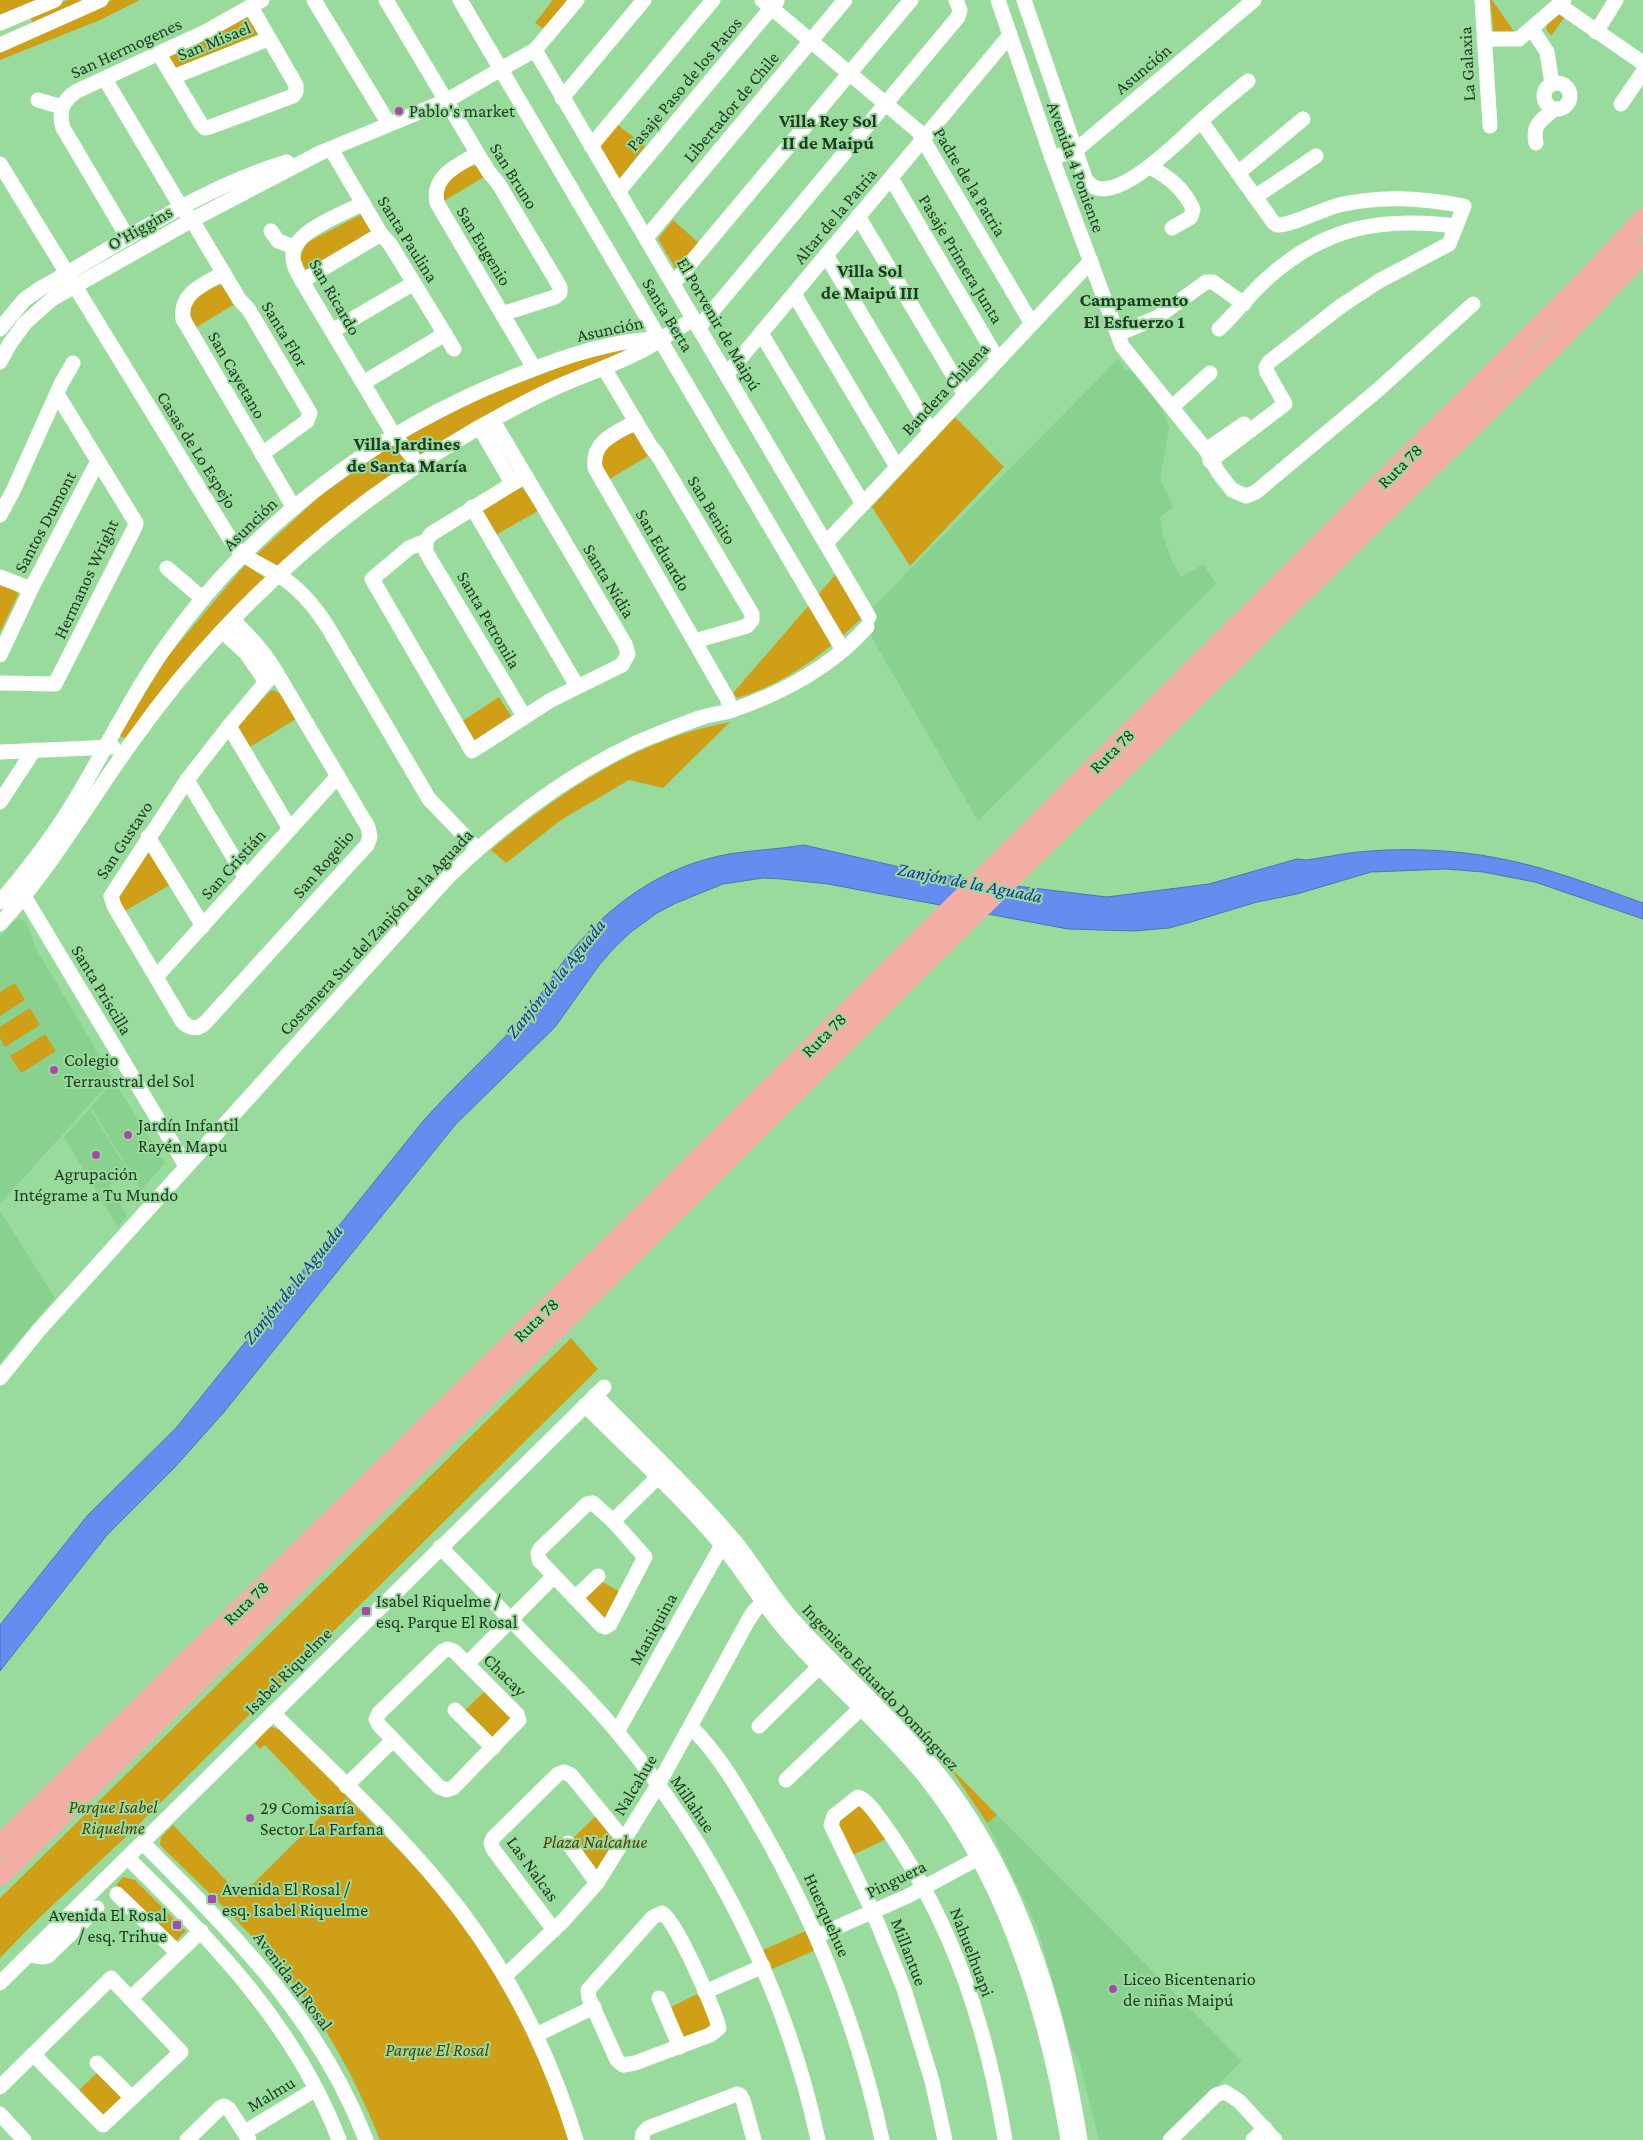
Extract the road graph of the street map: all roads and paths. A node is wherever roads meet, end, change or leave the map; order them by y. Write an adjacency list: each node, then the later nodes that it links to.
1 (55, 0): 20 (street)
2 (101, 0): 24 (street)
3 (314, 0): 49 (street)
4 (386, 0): 42 (street, San Bruno)
5 (460, 0): 33 (street, Santa Berta)
6 (577, 0): 30 (street)
7 (644, 0): 40 (street)
8 (714, 0): 53 (street)
9 (845, 0): 28 (street, Libertador de Chile)
10 (911, 0): 35 (street)
11 (956, 0): 43 (street)
12 (998, 0): 25 (street, Avenida 4 Poniente)
13 (1024, 0): 54 (street, Avenida 4 Poniente)
14 (1254, 0): 54 (street, Asunción)
15 (1482, 0): 27 (street, La Galaxia)
16 (1616, 0): 23 (street)
17 (1562, 2): 22 (street); 23 (street)
18 (771, 3): 28 (street, Padre de la Patria); 63 (street, Pasaje Paso de los Patos)
19 (256, 4): 26 (street); 31 (street, San Hermogenes)
20 (21, 14): 21 (street); 24 (street)
21 (0, 23)
22 (1532, 29): 27 (street); 39 (street)
23 (1596, 32): 32 (street)
24 (27, 34): 29 (street)
25 (1010, 35): 51 (street, Altar de la Patria); 58 (street, Avenida 4 Poniente)
26 (268, 39): 36 (street, San Misael); 36 (street)
27 (1484, 39): 50 (street, La Galaxia)
28 (811, 41): 35 (street, Padre de la Patria); 75 (street, Libertador de Chile)
29 (0, 45)
30 (535, 50): 33 (street, O'Higgins); 40 (street, El Porvenir de Maipú)
31 (159, 54): 36 (street); 37 (street, San Hermogenes)
32 (1643, 62)
33 (501, 69): 42 (street, O'Higgins); 96 (street, Santa Berta)
34 (1643, 72): 44 (street)
35 (850, 74): 43 (street, Padre de la Patria); 84 (street)
36 (173, 77)
37 (105, 79): 45 (street, San Hermogenes); 66 (street, Santa Flor)
38 (1248, 81): 48 (street)
39 (1552, 84): 46 (street); 46 (street)
40 (562, 98): 53 (street, El Porvenir de Maipú)
41 (38, 100): 45 (street)
42 (446, 101): 49 (street, O'Higgins); 56 (street, San Bruno)
43 (886, 104): 51 (street, Padre de la Patria); 90 (street)
44 (1622, 104)
45 (62, 107): 74 (street)
46 (1554, 109): 52 (street)
47 (1302, 119): 61 (street)
48 (1201, 121): 60 (street); 61 (street)
49 (388, 124): 55 (street, O'Higgins)
50 (1490, 126)
51 (923, 138): 62 (street, Altar de la Patria); 89 (street, Padre de la Patria)
52 (1536, 143)
53 (591, 146): 63 (street, El Porvenir de Maipú)
54 (1076, 150): 58 (street, Asunción); 60 (street, Avenida 4 Poniente)
55 (326, 151): 65 (street, Santa Paulina); 66 (street, O'Higgins); 68 (street, O'Higgins)
56 (477, 154): 88 (street, San Eugenio); 88 (street, San Bruno)
57 (1316, 156): 64 (street)
58 (1052, 158): 79 (street, Avenida 4 Poniente)
59 (0, 164): 81 (street, Casas de Lo Espejo)
60 (1150, 167): 71 (street)
61 (1238, 173): 64 (street)
62 (890, 178): 67 (street, Altar de la Patria); 99 (street, Pasaje Primera Junta)
63 (618, 192): 75 (street, El Porvenir de Maipú)
64 (1255, 197): 70 (street)
65 (363, 203): 73 (street, Santa Paulina); 76 (street, San Ricardo)
66 (181, 207): 68 (street, Santa Flor); 74 (street, O'Higgins)
67 (858, 216): 78 (street, Altar de la Patria); 108 (street)
68 (192, 220): 80 (street, Santa Flor); 81 (street, O'Higgins)
69 (1643, 220): 153 (highway, Ruta 78)
70 (1456, 226): 86 (street); 115 (street)
71 (1172, 228)
72 (271, 231): 76 (street)
73 (381, 234): 82 (street); 83 (street, Santa Paulina)
74 (128, 238): 81 (street, O'Higgins)
75 (646, 238): 84 (street, El Porvenir de Maipú)
76 (294, 247): 82 (street, San Ricardo)
77 (1643, 252): 153 (highway, Ruta 78)
78 (826, 255): 85 (street, Altar de la Patria); 112 (street)
79 (1091, 261): 89 (street, Bandera Chilena); 97 (street, Avenida 4 Poniente)
80 (224, 273): 114 (street, San Cayetano); 114 (street, Santa Flor)
81 (71, 280): 91 (street, O'Higgins); 100 (street, O'Higgins); 126 (street, Casas de Lo Espejo)
82 (302, 281): 93 (street, San Ricardo)
83 (414, 283): 93 (street); 95 (street, Santa Paulina)
84 (673, 284): 90 (street, El Porvenir de Maipú)
85 (794, 294): 94 (street, Altar de la Patria); 118 (street)
86 (1244, 304): 92 (street); 97 (street)
87 (1473, 304): 115 (street, Avenida 4 Poniente)
88 (502, 314): 102 (street, San Eugenio)
89 (1032, 324): 99 (street, Bandera Chilena)
90 (693, 325): 96 (street, Asunción); 105 (street, El Porvenir de Maipú)
91 (0, 329)
92 (1219, 329)
93 (332, 331): 106 (street, San Ricardo)
94 (762, 333): 105 (street, Altar de la Patria); 120 (street)
95 (444, 334): 98 (street, Santa Paulina); 106 (street)
96 (660, 338): 102 (street, Asunción); 103 (street, Asunción); 135 (street, Santa Berta)
97 (1120, 340): 109 (street, Avenida 4 Poniente)
98 (454, 350)
99 (998, 360): 108 (street, Bandera Chilena)
100 (0, 362)
101 (74, 363): 107 (street)
102 (534, 368): 113 (street, Asunción)
103 (604, 368): 110 (street, San Benito); 111 (street, Asunción)
104 (1210, 372): 109 (street)
105 (727, 374): 125 (street, El Porvenir de Maipú)
106 (363, 382): 113 (street, San Ricardo)
107 (57, 394): 116 (street, Hermanos Wright); 123 (street)
108 (965, 395): 112 (street, Bandera Chilena)
109 (1172, 407): 115 (street, Avenida 4 Poniente)
110 (636, 422): 134 (street, San Eduardo); 134 (street, San Benito)
111 (487, 424): 117 (street, Asunción); 119 (street, Santa Nidia)
112 (931, 432): 118 (street, Bandera Chilena)
113 (394, 435): 117 (street, San Ricardo); 121 (street, Asunción)
114 (262, 454): 121 (street, San Cayetano)
115 (1208, 455)
116 (98, 461): 130 (street, Santos Dumont); 138 (street, Hermanos Wright)
117 (419, 465): 128 (street, Asunción)
118 (897, 467): 120 (street, Bandera Chilena)
119 (518, 480): 122 (street); 139 (street, Santa Nidia)
120 (863, 504): 125 (street, Bandera Chilena)
121 (294, 508): 126 (street, Asunción)
122 (472, 508): 124 (street); 139 (street)
123 (0, 515)
124 (426, 542): 141 (street, Santa Petronila); 141 (street, Santa Nidia)
125 (826, 543): 132 (street, El Porvenir de Maipú)
126 (244, 555): 128 (street, Casas de Lo Espejo); 131 (street, Asunción)
127 (167, 568): 131 (street)
128 (278, 575): 133 (street, Asunción); 152 (street, Casas de Lo Espejo)
129 (0, 577): 130 (street)
130 (31, 589): 136 (street, Santos Dumont)
131 (203, 599): 143 (street, Asunción)
132 (868, 622): 135 (street, Costanera Sur del Zanjón de la Aguada)
133 (227, 625): 137 (street, San Rogelio); 144 (street, Asunción)
134 (694, 641): 140 (street, San Eduardo)
135 (843, 650): 140 (street, Costanera Sur del Zanjón de la Aguada)
136 (0, 655)
137 (271, 678): 142 (street, San Gustavo); 147 (street, San Rogelio)
138 (0, 683)
139 (578, 686): 141 (street, Santa Nidia)
140 (731, 710): 152 (street, Costanera Sur del Zanjón de la Aguada)
141 (524, 716)
142 (229, 726): 148 (street, San Gustavo); 150 (street)
143 (105, 747): 144 (street); 145 (street); 155 (street, Asunción)
144 (127, 748): 155 (street, Asunción)
145 (34, 750): 146 (street); 149 (street)
146 (0, 752)
147 (338, 776): 150 (street, San Cristián); 161 (street, San Rogelio)
148 (187, 780): 151 (street, San Gustavo); 154 (street)
149 (0, 802)
150 (290, 829): 154 (street, San Cristián)
151 (148, 837): 158 (street); 160 (street, San Gustavo)
152 (477, 849): 162 (street, Costanera Sur del Zanjón de la Aguada)
153 (1004, 871): 159 (highway, Ruta 78)
154 (246, 878): 158 (street, San Cristián)
155 (19, 891): 156 (street, Asunción); 157 (street, Asunción); 162 (street, Santa Priscilla)
156 (0, 902)
157 (0, 924)
158 (203, 926): 160 (street, San Cristián)
159 (947, 926): 191 (highway, Ruta 78); 194 (highway, Ruta 78)
160 (156, 977): 161 (street, San Gustavo)
161 (192, 1028)
162 (186, 1166): 163 (street, Costanera Sur del Zanjón de la Aguada)
163 (0, 1378)
164 (595, 1396): 165 (street, Ingeniero Eduardo Domínguez); 168 (street, Isabel Riquelme)
165 (662, 1473): 166 (street); 167 (street, Ingeniero Eduardo Domínguez); 172 (street, Ingeniero Eduardo Domínguez)
166 (613, 1521): 169 (street); 171 (street)
167 (722, 1544): 172 (street, Ingeniero Eduardo Domínguez); 181 (street, Maniquina)
168 (440, 1548): 173 (street, Millahue); 178 (street, Isabel Riquelme)
169 (554, 1576): 171 (street); 173 (street)
170 (598, 1576): 171 (street)
171 (575, 1598)
172 (768, 1598): 175 (street, Ingeniero Eduardo Domínguez); 180 (street, Nalcahue); 192 (street, Ingeniero Eduardo Domínguez)
173 (511, 1620): 174 (street); 181 (street, Millahue)
174 (467, 1664): 182 (street, Chacay); 183 (street, Chacay)
175 (820, 1666): 176 (street, Ingeniero Eduardo Domínguez); 179 (street)
176 (861, 1708): 184 (street); 192 (street, Ingeniero Eduardo Domínguez)
177 (455, 1710): 183 (street)
178 (273, 1713): 186 (street); 190 (street, Isabel Riquelme)
179 (758, 1726)
180 (690, 1727): 185 (street, Nalcahue); 202 (street, Huerquehue)
181 (617, 1732): 185 (street, Millahue)
182 (393, 1740): 183 (street, Chacay); 186 (street)
183 (493, 1748)
184 (786, 1780)
185 (658, 1785): 188 (street, Nalcahue); 205 (street, Millahue)
186 (346, 1786): 206 (street)
187 (860, 1796): 196 (street, Nahuelhuapi); 199 (street, Millantue)
188 (624, 1840): 195 (street, Nalcahue); 200 (street, Las Nalcas)
189 (568, 1843): 195 (street)
190 (143, 1844): 193 (street, Isabel Riquelme); 212 (street, Avenida El Rosal)
191 (0, 1846)
192 (984, 1855): 196 (street, Pinguera); 235 (street, Ingeniero Eduardo Domínguez); 236 (street, Ingeniero Eduardo Domínguez)
193 (128, 1858): 201 (street); 204 (street, Isabel Riquelme)
194 (0, 1875)
195 (597, 1884): 200 (street, Nalcahue)
196 (924, 1888): 199 (street, Pinguera); 234 (street, Nahuelhuapi)
197 (117, 1894): 203 (street)
198 (97, 1908): 204 (street)
199 (873, 1912): 202 (street, Pinguera); 233 (street, Millantue)
200 (554, 1930): 206 (street, Nalcahue)
201 (201, 1931): 203 (street); 214 (street)
202 (818, 1936): 232 (street, Huerquehue)
203 (177, 1952): 209 (street)
204 (29, 1955): 207 (street, Isabel Riquelme)
205 (763, 1966): 208 (street); 231 (street, Millahue)
206 (505, 1976): 213 (street)
207 (0, 1983)
208 (705, 1992): 211 (street); 215 (street)
209 (131, 1998): 216 (street); 220 (street)
210 (659, 1998): 215 (street)
211 (594, 2007): 213 (street); 215 (street)
212 (304, 2022): 214 (street); 228 (street, Avenida El Rosal)
213 (536, 2035): 229 (street)
214 (284, 2036): 219 (street)
215 (680, 2047)
216 (33, 2054): 218 (street); 220 (street)
217 (97, 2063): 220 (street)
218 (3, 2079)
219 (316, 2089): 223 (street, Malmu); 227 (street)
220 (132, 2098)
221 (0, 2114): 225 (street)
222 (1265, 2128): 237 (street); 238 (street); 239 (street)
223 (247, 2136): 226 (street)
224 (642, 2136): 230 (street)
225 (24, 2140)
226 (187, 2140)
227 (339, 2140)
228 (366, 2140)
229 (576, 2140)
230 (754, 2140)
231 (818, 2140)
232 (882, 2140)
233 (944, 2140)
234 (1005, 2140)
235 (1068, 2140)
236 (1080, 2140)
237 (1170, 2140)
238 (1253, 2140)
239 (1275, 2140)

